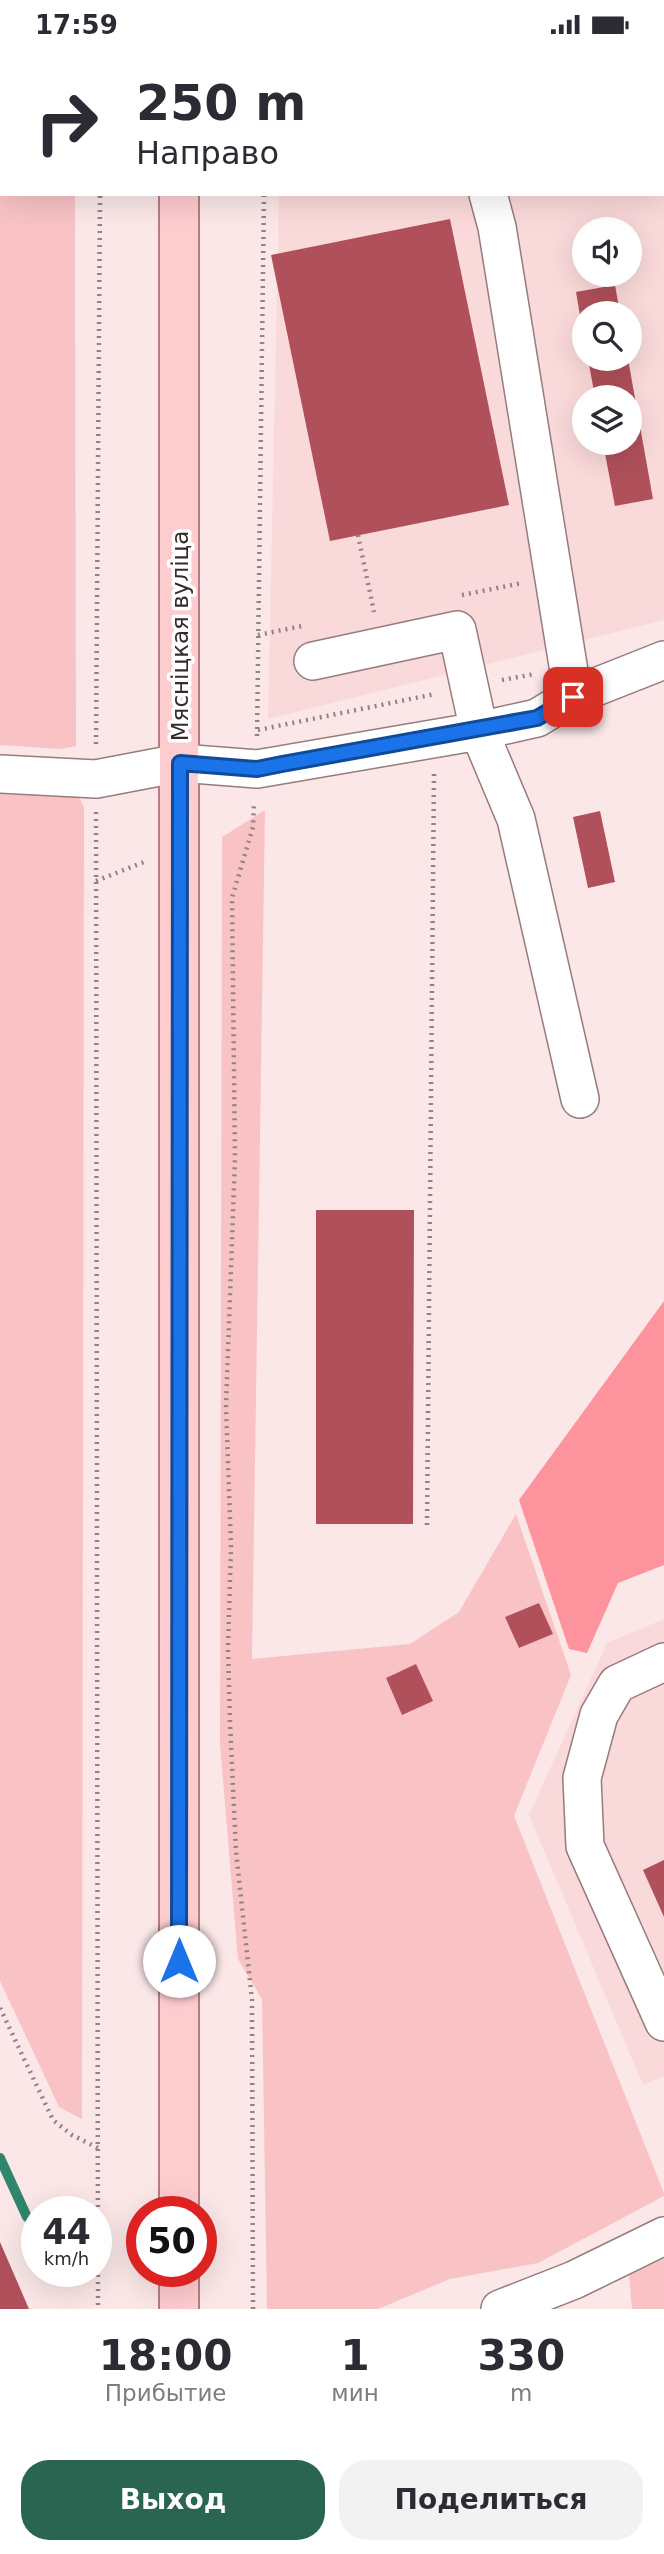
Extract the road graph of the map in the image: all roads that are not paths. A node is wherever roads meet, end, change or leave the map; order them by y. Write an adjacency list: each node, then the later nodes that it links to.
1 (179, 196): 7 (main road, Мясніцкая вуліца)
2 (489, 196): 5 (lane)
3 (664, 660): 5 (lane)
4 (313, 661): 6 (lane)
5 (571, 682): 6 (lane)
6 (479, 731): 7 (lane); 9 (lane)
7 (180, 763): 8 (lane); 12 (main road, Мясніцкая вуліца)
8 (0, 774)
9 (580, 1099)
10 (664, 1662): 11 (lane)
11 (664, 2022)
12 (179, 2196)
13 (664, 2236): 15 (lane)
14 (179, 2287): 16 (main road)
15 (581, 2295): 17 (lane)
16 (179, 2309)
17 (500, 2309)

